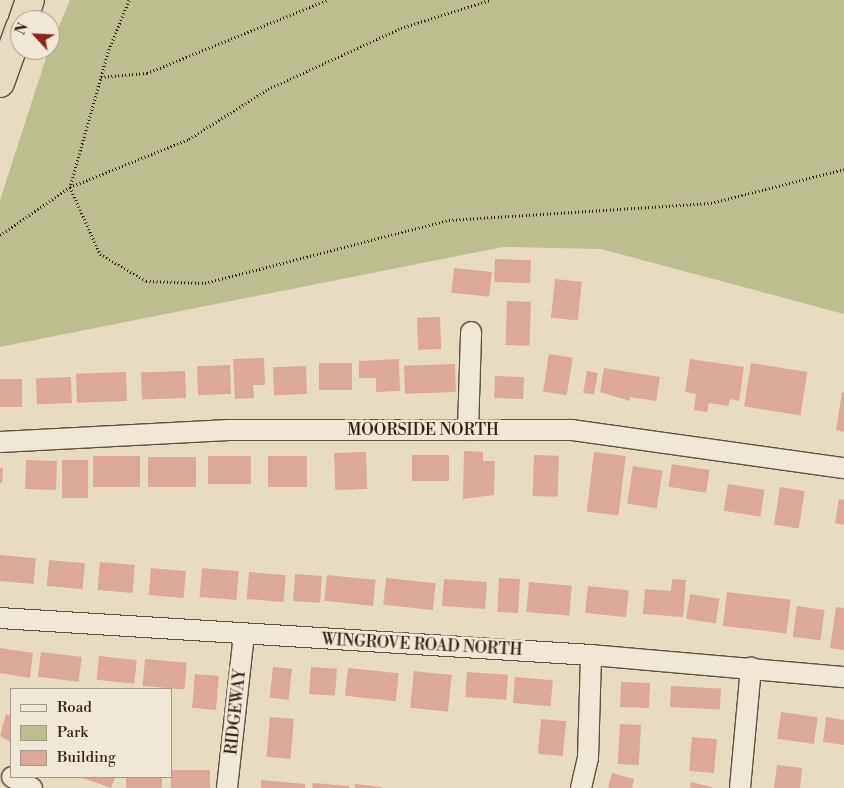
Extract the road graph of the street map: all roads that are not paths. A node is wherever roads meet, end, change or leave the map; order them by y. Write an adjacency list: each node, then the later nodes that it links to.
1 (10, 55): 2 (highway)
2 (0, 83)
3 (471, 332): 4 (street)
4 (468, 430): 5 (street, MOORSIDE NORTH); 6 (street, MOORSIDE NORTH)
5 (0, 442)
6 (844, 468)
7 (0, 618): 8 (street, WINGROVE ROAD NORTH)
8 (244, 635): 9 (street, WINGROVE ROAD NORTH); 14 (street, RIDGEWAY)
9 (591, 655): 10 (street, WINGROVE ROAD NORTH); 15 (street)
10 (751, 668): 11 (street, WINGROVE ROAD NORTH); 16 (street)
11 (844, 677)
12 (14, 778): 13 (street)
13 (32, 788)
14 (227, 788)
15 (581, 788)
16 (740, 788)

